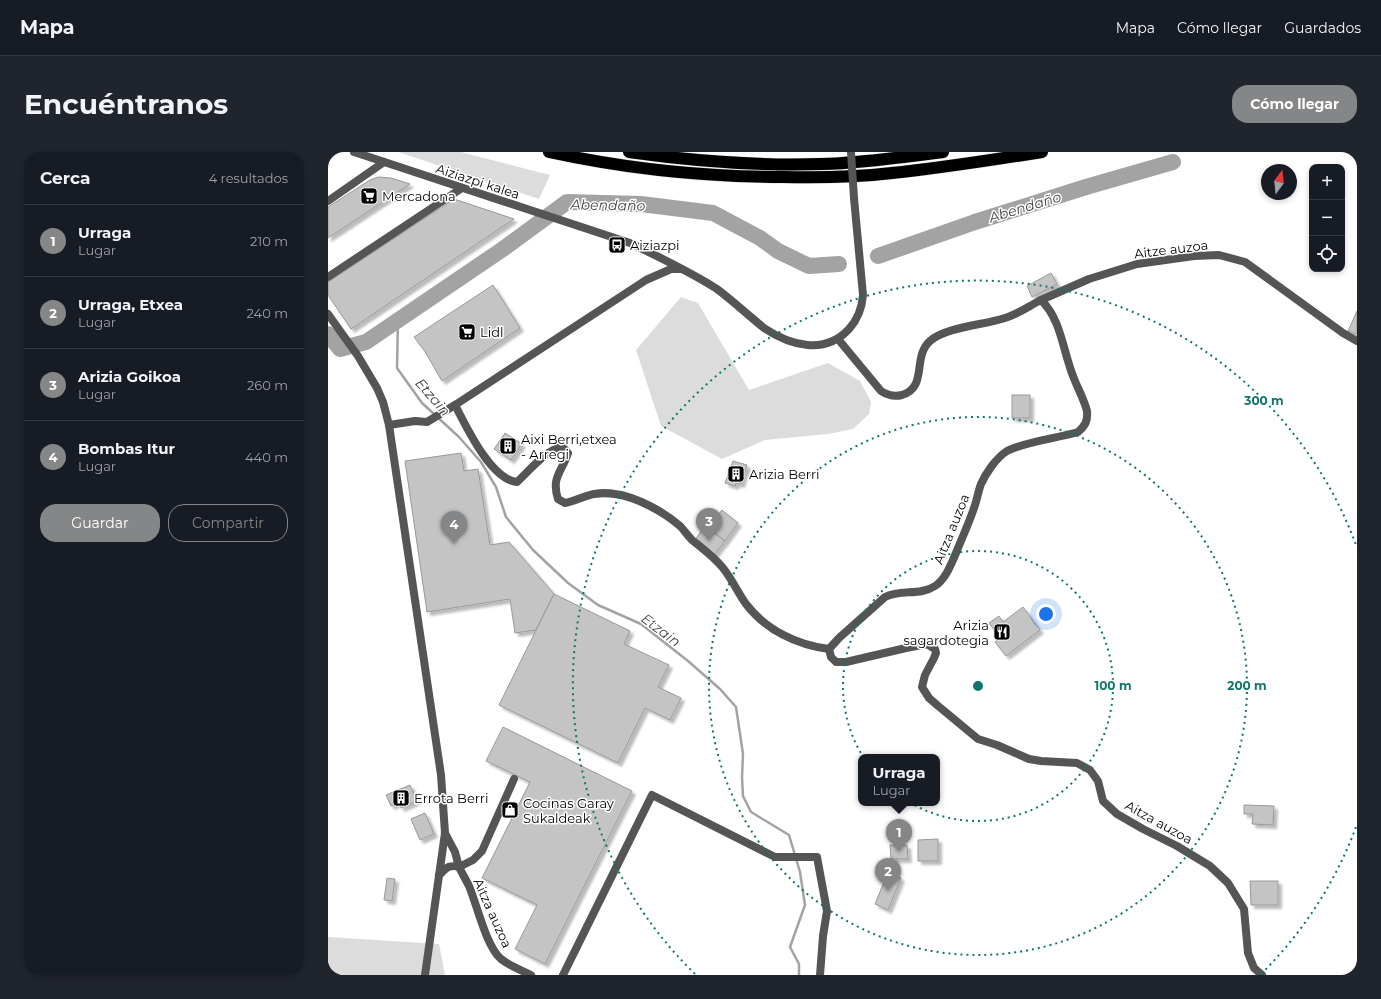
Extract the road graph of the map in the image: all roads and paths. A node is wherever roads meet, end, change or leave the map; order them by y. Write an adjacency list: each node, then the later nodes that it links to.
1 (354, 152): 7 (street, Aiziazpi kalea)
2 (549, 152): 6 (highway)
3 (629, 152): 5 (highway)
4 (851, 152): 14 (street, bridge)
5 (943, 152)
6 (1042, 152)
7 (384, 162): 8 (street, Aiziazpi kalea); 9 (street)
8 (462, 188): 10 (street, Aiziazpi kalea); 11 (street)
9 (328, 201)
10 (684, 270): 14 (street, Aiziazpi kalea); 16 (street)
11 (328, 277)
12 (1041, 300): 14 (street); 15 (street, Aitze auzoa); 18 (street, Aitza auzoa)
13 (328, 314): 17 (street)
14 (838, 339)
15 (1357, 340)
16 (455, 405): 17 (street); 18 (street)
17 (389, 424): 20 (street)
18 (829, 649): 27 (street, Aitza auzoa)
19 (514, 779): 21 (street)
20 (445, 833): 21 (street); 22 (street)
21 (458, 867): 22 (street, Aitza auzoa); 24 (street, Aitza auzoa)
22 (439, 875): 23 (street)
23 (426, 975)
24 (531, 975)
25 (563, 975): 26 (street)
26 (820, 975)
27 (1262, 975)

